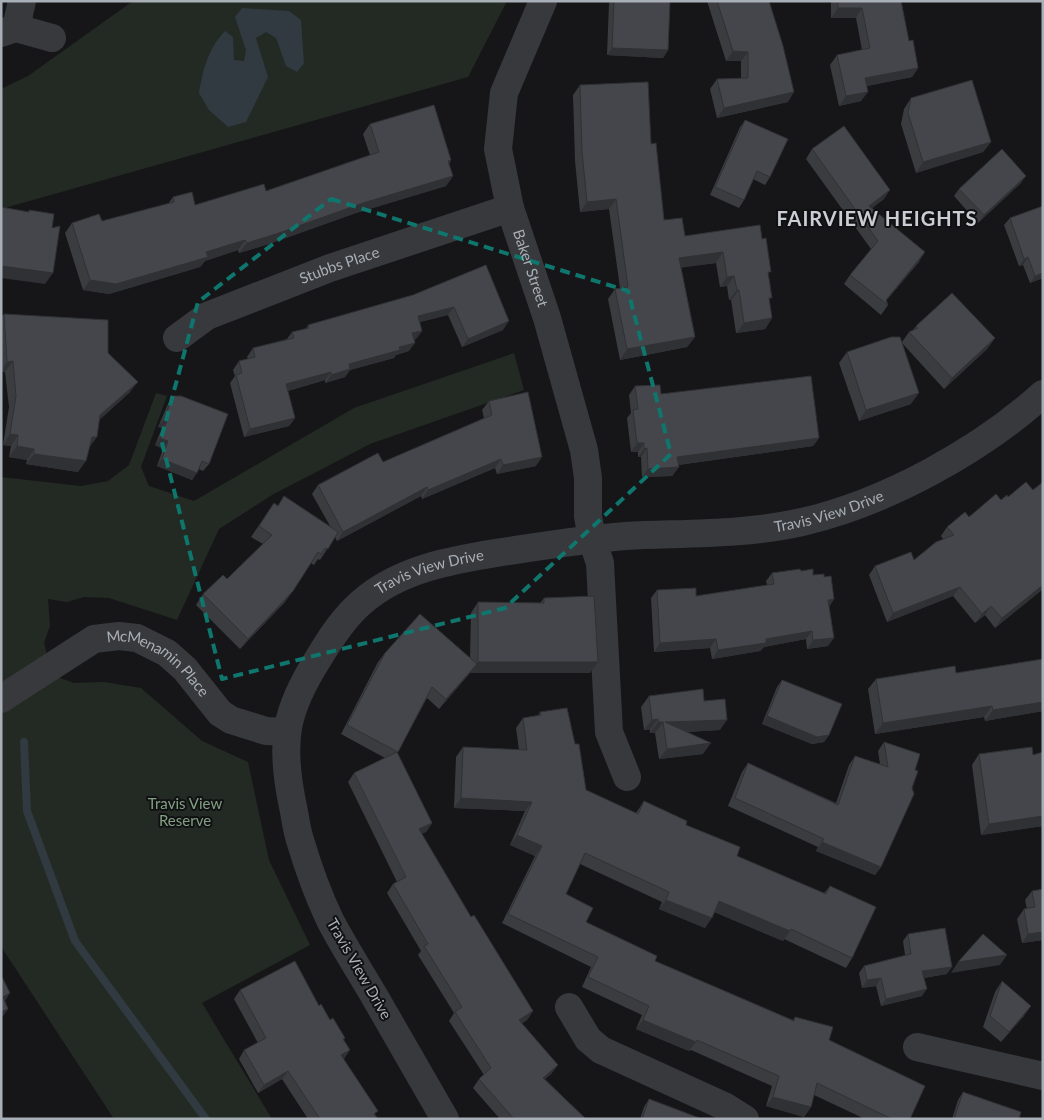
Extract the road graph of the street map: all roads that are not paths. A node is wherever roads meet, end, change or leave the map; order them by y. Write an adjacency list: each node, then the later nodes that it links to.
1 (22, 1): 3 (street)
2 (543, 1): 5 (street, Baker Street)
3 (9, 30): 4 (street)
4 (52, 38)
5 (510, 208): 6 (street, Stubbs Place); 8 (street, Baker Street)
6 (177, 338)
7 (1043, 394): 8 (street, Travis View Drive)
8 (592, 539): 10 (street, Travis View Drive); 11 (street, Baker Street)
9 (1, 699): 10 (street, McMenamin Place)
10 (286, 732): 15 (street, Travis View Drive)
11 (627, 777)
12 (569, 1007): 16 (street)
13 (917, 1047): 14 (street)
14 (1043, 1076)
15 (445, 1119)
16 (745, 1119)

